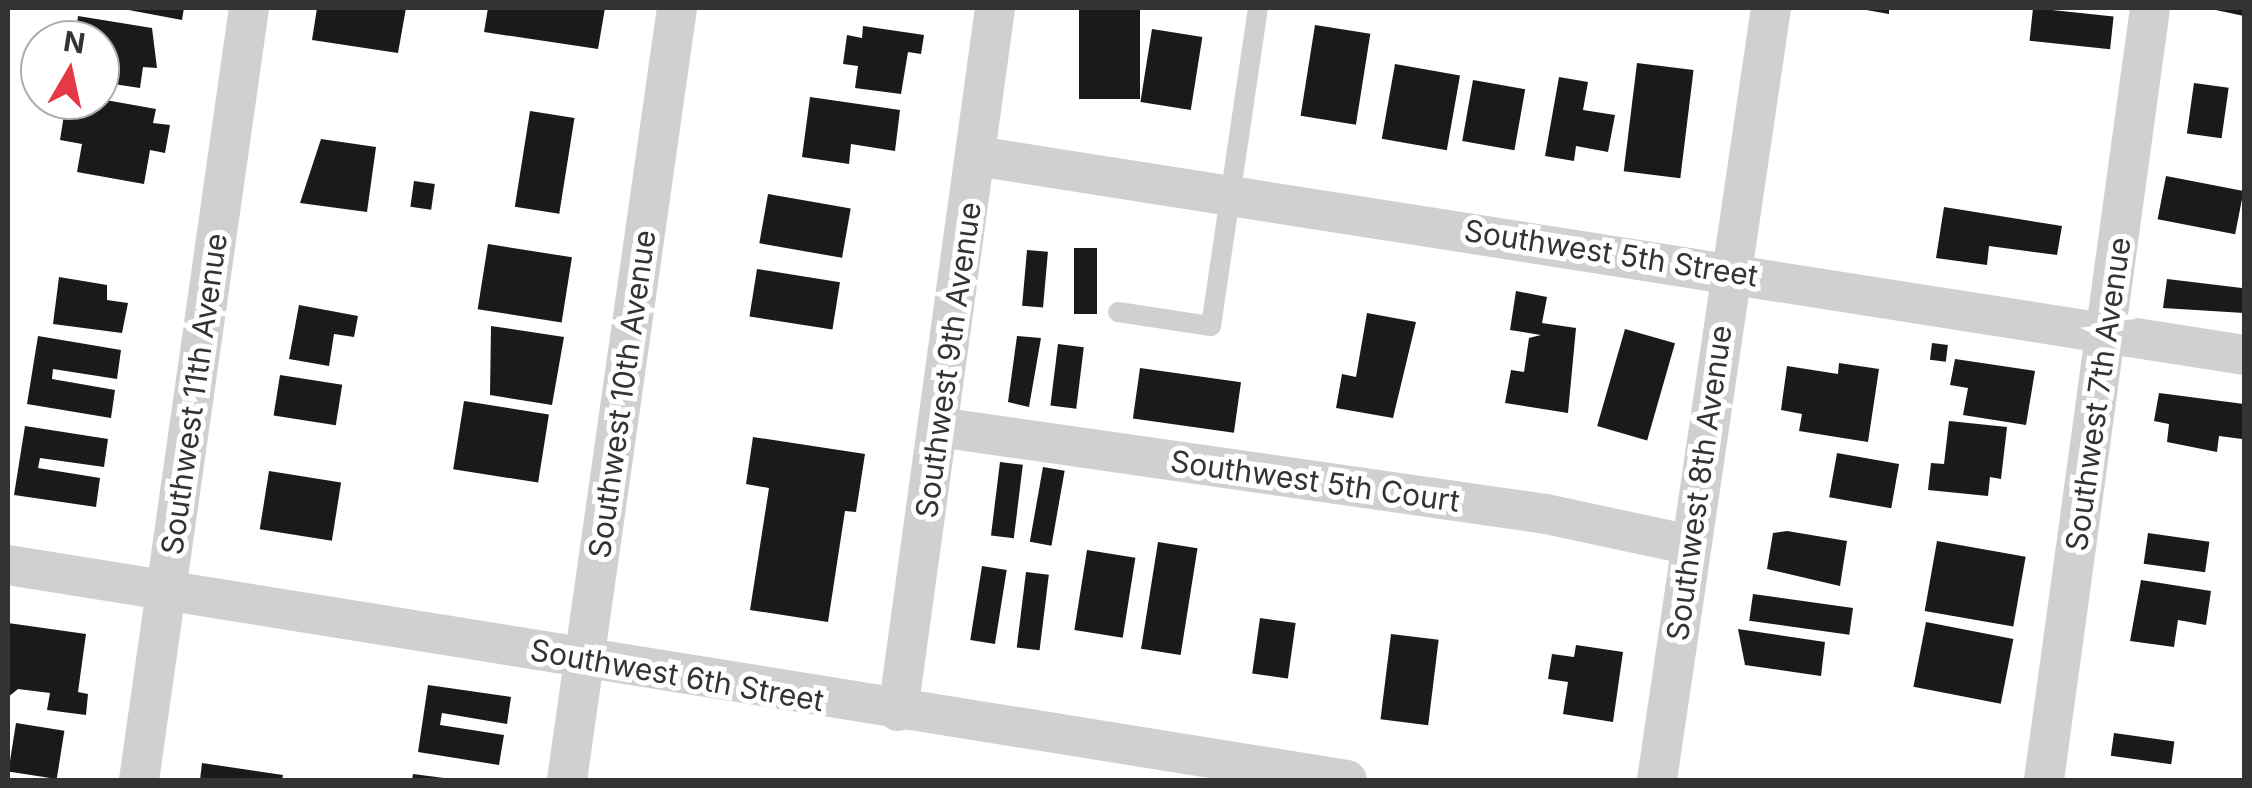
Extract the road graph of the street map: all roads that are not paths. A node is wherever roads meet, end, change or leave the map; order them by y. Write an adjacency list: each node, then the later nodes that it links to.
1 (249, 8): 16 (street, Southwest 11th Avenue)
2 (677, 8): 17 (street, Southwest 10th Avenue)
3 (995, 8): 7 (street, Southwest 9th Avenue)
4 (1258, 8): 8 (lane)
5 (1771, 8): 9 (street, Southwest 8th Avenue)
6 (2150, 8): 11 (street, Southwest 7th Avenue)
7 (976, 156): 8 (street, Southwest 5th Street); 13 (street, Southwest 9th Avenue)
8 (1230, 196): 9 (street, Southwest 5th Street); 10 (lane)
9 (1729, 271): 11 (street, Southwest 5th Street); 14 (street, Southwest 8th Avenue)
10 (1118, 312)
11 (2106, 334): 12 (street, Southwest 5th Street); 23 (street, Southwest 7th Avenue)
12 (2244, 355)
13 (938, 427): 14 (street, Southwest 5th Court); 18 (street, Southwest 9th Avenue)
14 (1690, 546): 22 (street, Southwest 8th Avenue)
15 (8, 565): 16 (street, Southwest 6th Street)
16 (165, 593): 17 (street, Southwest 6th Street); 19 (street, Southwest 11th Avenue)
17 (584, 661): 18 (street, Southwest 6th Street); 20 (street, Southwest 10th Avenue)
18 (898, 712): 21 (street, Southwest 6th Street)
19 (139, 780)
20 (567, 780)
21 (1347, 780)
22 (1657, 780)
23 (2044, 780)

